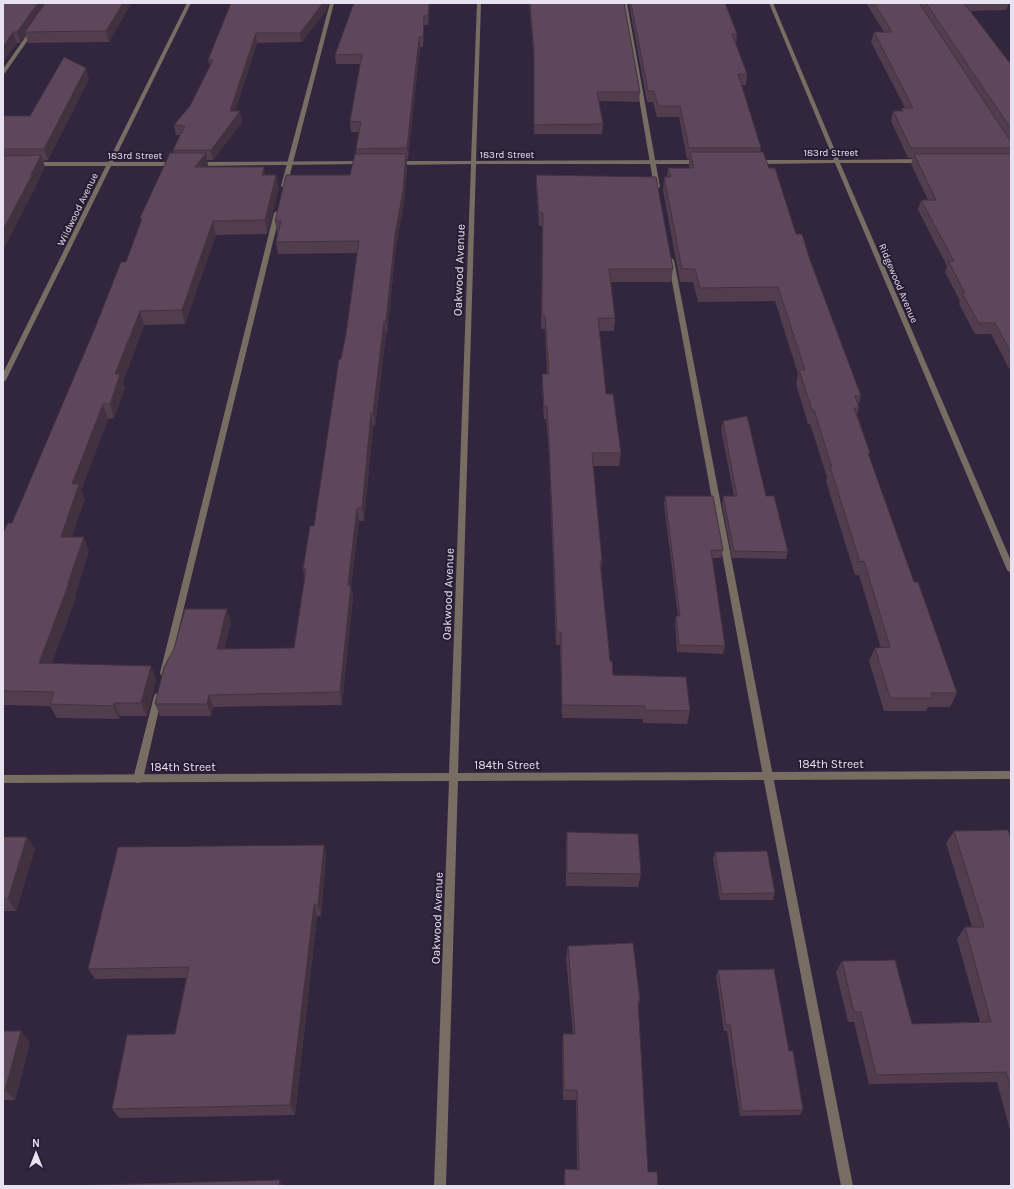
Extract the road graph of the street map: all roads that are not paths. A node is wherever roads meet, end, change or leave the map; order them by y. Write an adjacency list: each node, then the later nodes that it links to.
1 (189, 3): 17 (street, Wildwood Avenue)
2 (332, 3): 20 (street)
3 (479, 3): 15 (street, Oakwood Avenue)
4 (625, 3): 10 (street)
5 (772, 3): 8 (street, Ridgewood Avenue)
6 (34, 28): 7 (street)
7 (3, 72)
8 (837, 161): 9 (street, 183rd Street); 12 (street, 183rd Street); 26 (street, Ridgewood Avenue)
9 (932, 161)
10 (652, 162): 11 (street, 183rd Street); 15 (street, 183rd Street); 21 (street)
11 (706, 162)
12 (752, 162)
13 (366, 163): 20 (street)
14 (389, 163): 15 (street, 183rd Street)
15 (474, 163): 31 (street, Oakwood Avenue)
16 (26, 164): 17 (street, 183rd Street)
17 (109, 164): 18 (street, 183rd Street); 25 (street, Wildwood Avenue)
18 (180, 164)
19 (195, 164): 20 (street)
20 (289, 164): 22 (street)
21 (658, 193)
22 (282, 194)
23 (280, 202): 27 (street)
24 (670, 255): 30 (street)
25 (3, 380)
26 (1011, 570)
27 (162, 679)
28 (160, 687): 33 (street)
29 (1011, 775): 30 (street, 184th Street)
30 (768, 776): 31 (street, 184th Street); 35 (street)
31 (454, 777): 33 (street, 184th Street); 34 (street, Oakwood Avenue)
32 (3, 779): 33 (street, 184th Street)
33 (138, 779)
34 (440, 1186)
35 (847, 1186)

